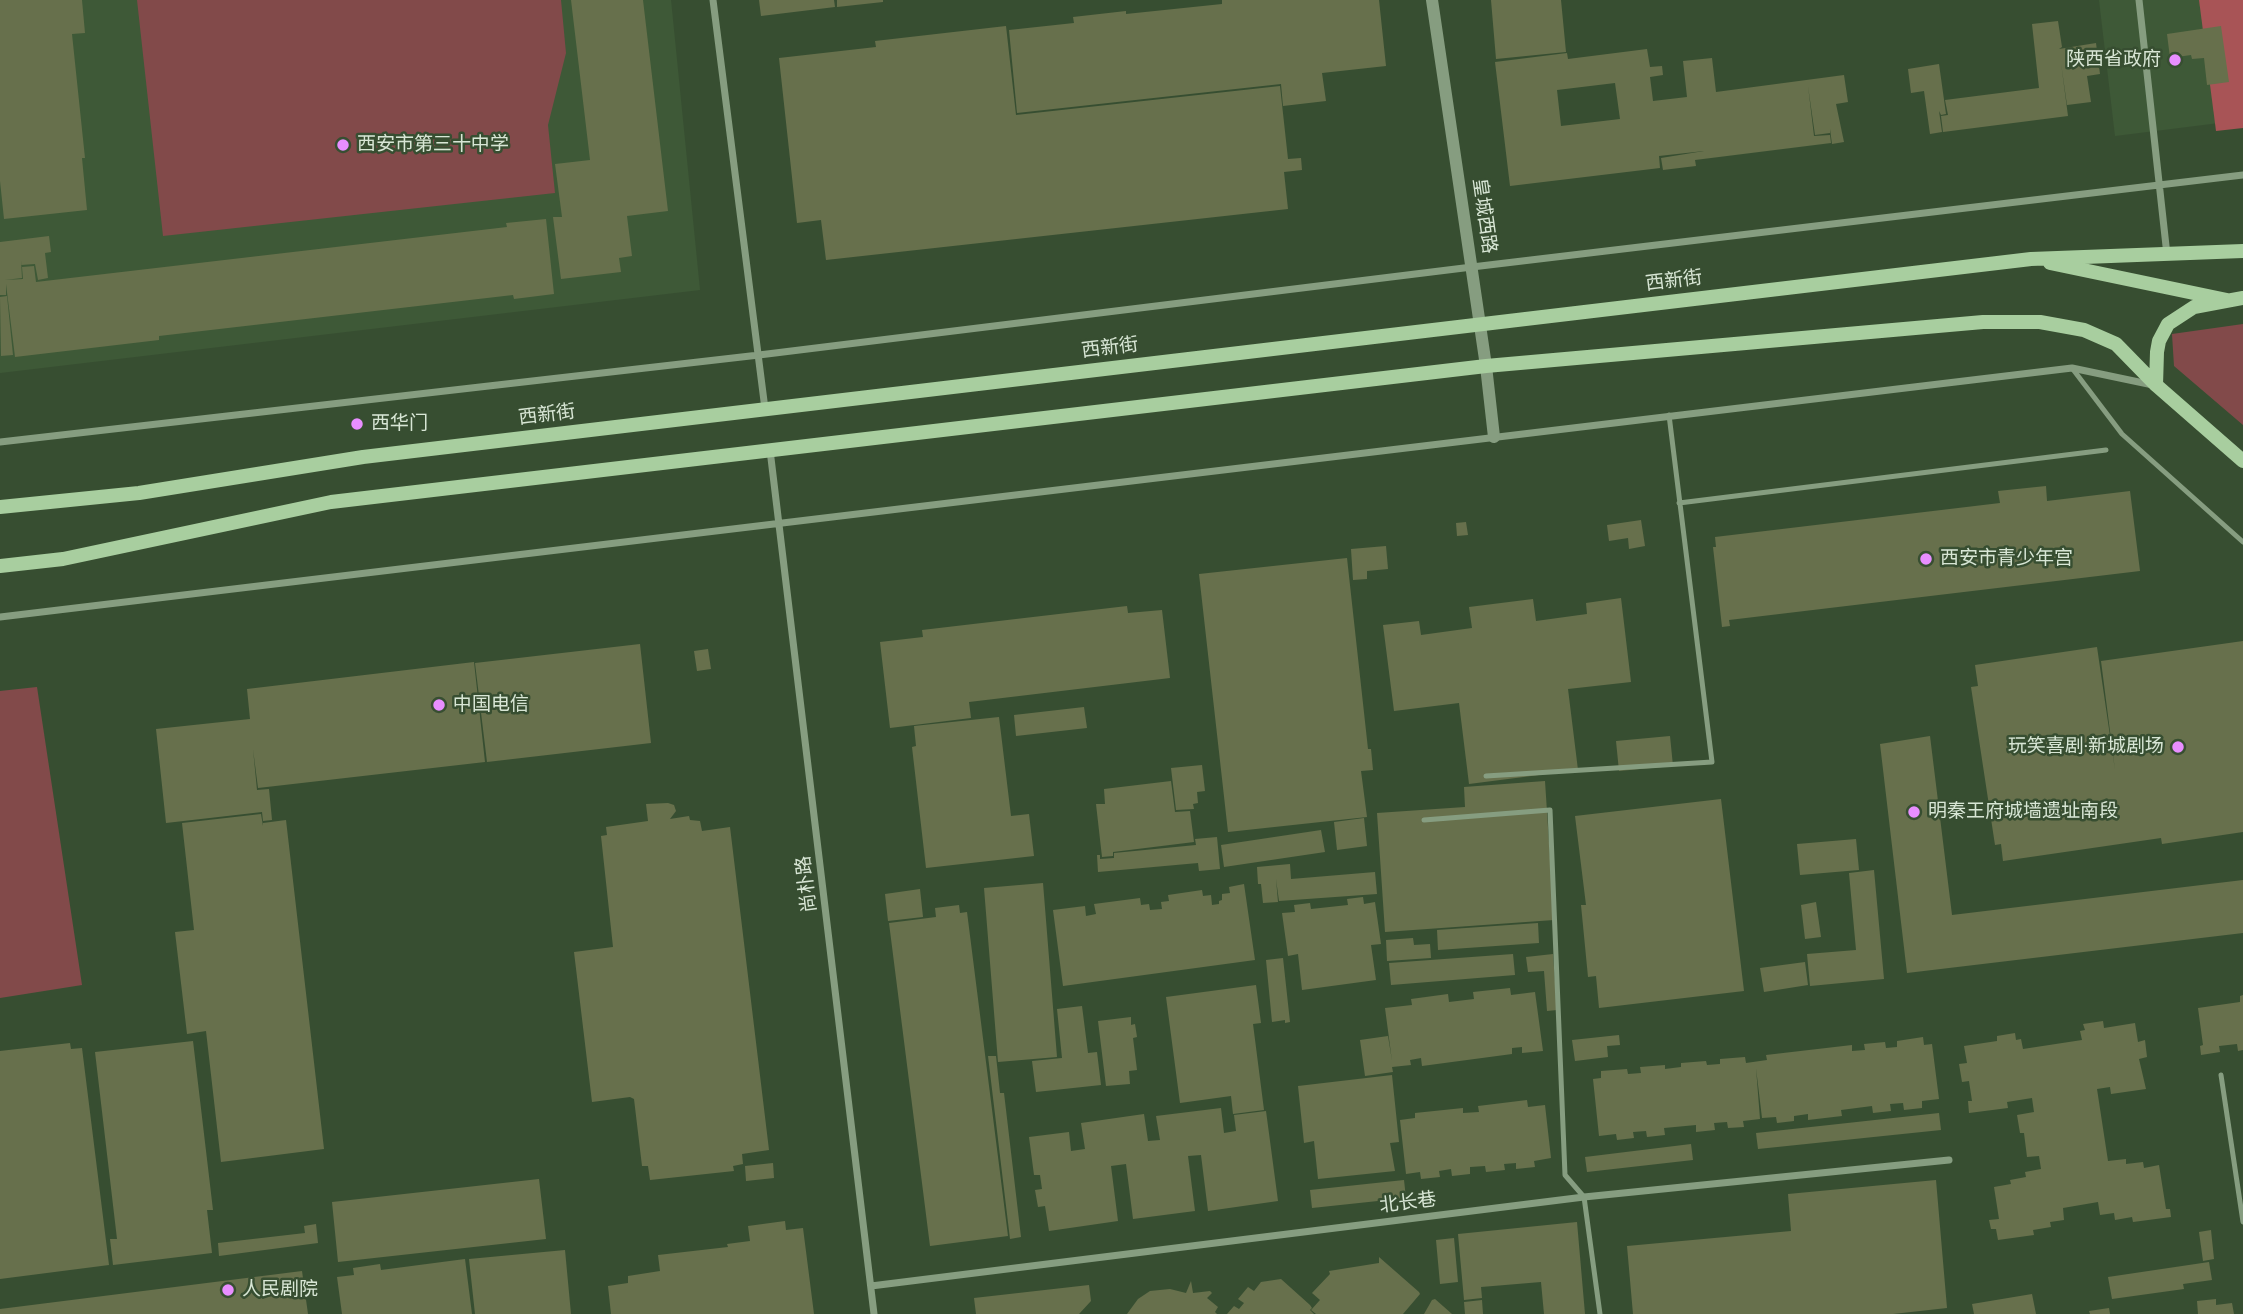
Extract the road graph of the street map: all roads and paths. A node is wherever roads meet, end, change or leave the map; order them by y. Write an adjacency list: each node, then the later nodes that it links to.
1 (713, 0): 13 (street)
2 (1432, 0): 9 (street, 皇城西路)
3 (2139, 0): 5 (street)
4 (2243, 175): 5 (street)
5 (2161, 186): 7 (street); 9 (street)
6 (2243, 251): 7 (main road, 西新街)
7 (2167, 256): 8 (main road, 西新街)
8 (2031, 259): 11 (main road); 12 (main road, 西新街)
9 (1472, 267): 12 (street, 皇城西路); 13 (street)
10 (2243, 298): 11 (main road)
11 (2227, 300): 16 (main road)
12 (1479, 323): 14 (street, 皇城西路); 17 (main road, 西新街)
13 (759, 355): 17 (street); 20 (street)
14 (1486, 366): 16 (main road); 19 (street, 皇城西路); 21 (main road)
15 (2072, 368): 16 (street); 18 (street); 27 (lane)
16 (2156, 385): 23 (main road)
17 (765, 409): 25 (main road, 西新街)
18 (1669, 415): 19 (street); 24 (lane)
19 (1494, 437): 26 (street)
20 (0, 442)
21 (770, 450): 26 (street, 尚朴路); 28 (main road)
22 (2106, 450): 24 (lane)
23 (2243, 461)
24 (1679, 503): 30 (lane)
25 (0, 507)
26 (779, 523): 29 (street); 36 (street, 尚朴路)
27 (2243, 542)
28 (0, 566)
29 (0, 617)
30 (1486, 776)
31 (1424, 820): 34 (lane)
32 (2221, 1074): 35 (lane)
33 (1949, 1160): 34 (street, 北长巷)
34 (1584, 1197): 36 (street, 北长巷); 38 (lane)
35 (2243, 1222)
36 (871, 1286): 37 (street, 尚朴路)
37 (874, 1314)
38 (1600, 1314)

